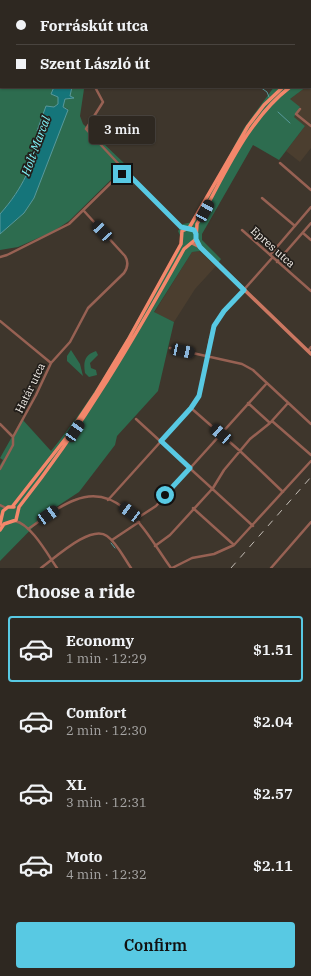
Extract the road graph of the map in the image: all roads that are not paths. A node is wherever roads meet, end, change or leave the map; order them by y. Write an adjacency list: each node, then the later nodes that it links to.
1 (96, 88): 7 (street)
2 (282, 88): 15 (main road)
3 (289, 88): 19 (main road)
4 (300, 109): 5 (street)
5 (311, 126)
6 (280, 163): 8 (street)
7 (128, 174): 11 (street); 14 (street)
8 (311, 190)
9 (262, 198): 13 (street)
10 (311, 207): 13 (street)
11 (84, 211): 26 (street); 37 (street, Határ utca)
12 (311, 223): 18 (street)
13 (295, 226): 25 (street)
14 (181, 227): 15 (street); 17 (street)
15 (188, 228): 17 (main road); 19 (main road)
16 (242, 230): 25 (street, Epres utca)
17 (181, 233): 22 (main road)
18 (302, 233): 21 (street); 28 (street)
19 (196, 234): 20 (main road)
20 (196, 239): 23 (main road); 24 (main road)
21 (311, 240)
22 (182, 241): 23 (main road); 58 (main road)
23 (191, 243): 24 (main road); 62 (main road)
24 (200, 247): 29 (main road)
25 (270, 255): 27 (street, Epres utca)
26 (0, 257)
27 (272, 258): 28 (street, Epres utca); 29 (street)
28 (277, 262): 30 (street, Epres utca)
29 (244, 290): 34 (main road); 36 (street)
30 (311, 291)
31 (0, 322): 37 (street)
32 (311, 347): 34 (street)
33 (170, 348): 36 (street)
34 (308, 351): 35 (main road)
35 (311, 354)
36 (207, 356): 38 (street); 41 (street)
37 (51, 363): 47 (street, Határ utca)
38 (267, 383): 39 (street); 40 (street)
39 (248, 403): 43 (street); 46 (street)
40 (288, 403): 43 (street); 45 (street)
41 (191, 408): 46 (street); 48 (street)
42 (136, 419): 48 (street)
43 (271, 422): 49 (street); 50 (street)
44 (0, 424): 47 (street)
45 (311, 424)
46 (221, 434): 49 (street); 52 (street)
47 (13, 437): 53 (street, Határ utca)
48 (161, 441): 52 (street); 56 (street)
49 (240, 451): 54 (street); 55 (street)
50 (311, 455)
51 (311, 461): 55 (street)
52 (190, 468): 54 (street); 65 (street)
53 (0, 469)
54 (213, 488): 60 (street); 71 (street)
55 (283, 492): 71 (street)
56 (108, 500): 65 (street); 72 (street)
57 (0, 506): 59 (street); 61 (street)
58 (12, 507): 59 (main road); 62 (main road)
59 (6, 508): 61 (main road)
60 (193, 508): 75 (street); 76 (street)
61 (3, 511): 64 (main road)
62 (17, 511): 63 (main road)
63 (18, 516): 66 (main road); 68 (street)
64 (3, 518): 67 (main road); 70 (main road)
65 (138, 520): 74 (street); 76 (street)
66 (15, 521): 67 (main road); 68 (street)
67 (9, 522): 73 (main road)
68 (20, 522): 72 (street)
69 (311, 522): 82 (street)
70 (0, 524)
71 (253, 526): 75 (street)
72 (28, 529): 77 (street)
73 (0, 530)
74 (112, 540): 77 (street); 80 (street)
75 (234, 545): 81 (street)
76 (155, 546): 81 (street)
77 (52, 560): 78 (street); 79 (street)
78 (41, 568)
79 (57, 568)
80 (131, 568)
81 (171, 568)
82 (271, 568)

